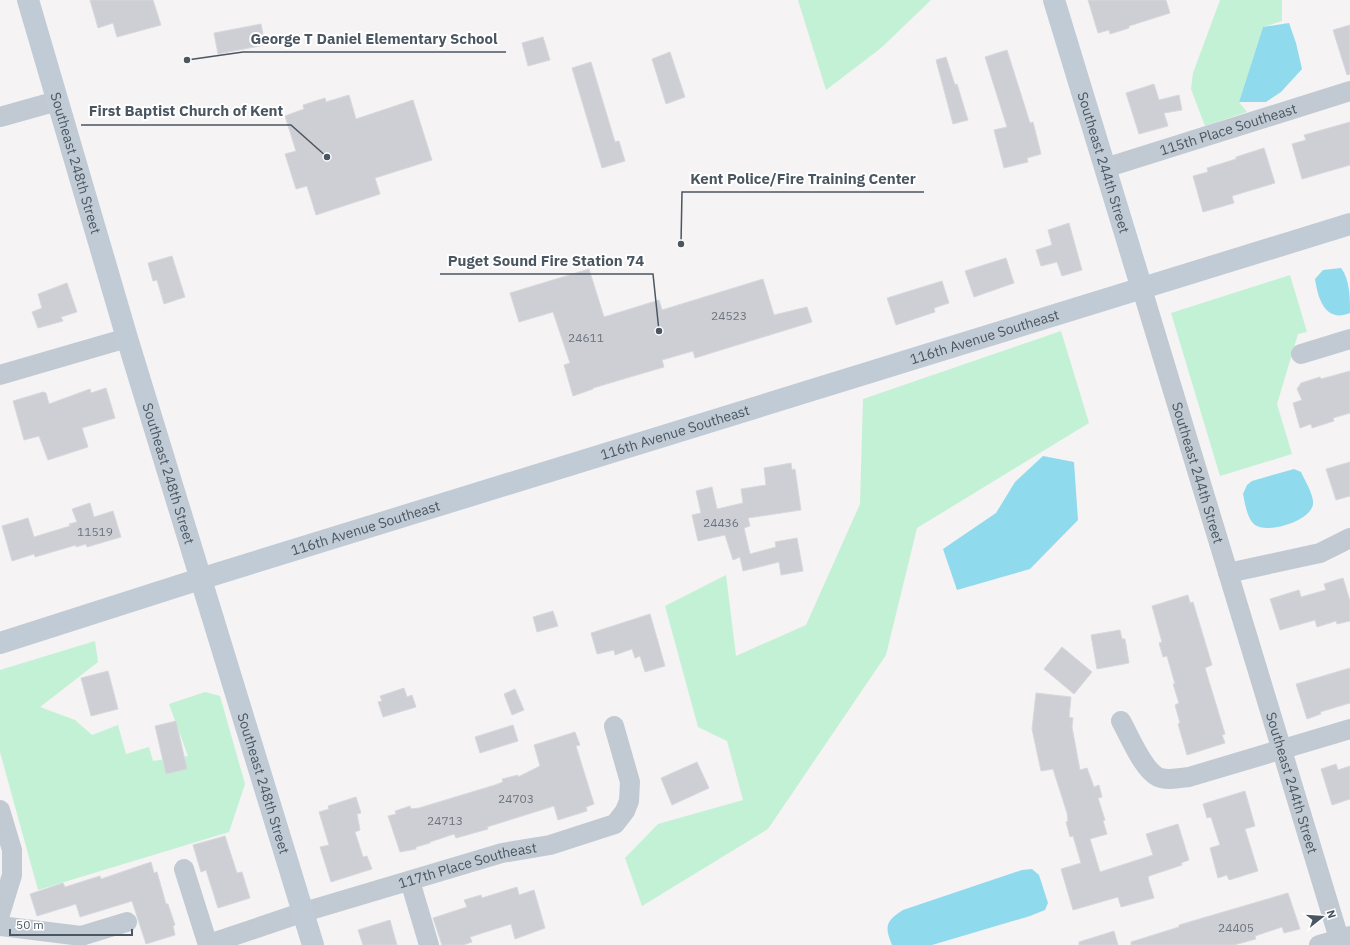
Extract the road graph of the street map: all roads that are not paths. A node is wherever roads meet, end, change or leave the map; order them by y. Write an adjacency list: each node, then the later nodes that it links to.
1 (28, 0): 4 (main road, Southeast 248th Street)
2 (1054, 0): 6 (main road, Southeast 244th Street)
3 (1350, 91): 6 (street, 115th Place Southeast)
4 (57, 101): 5 (street); 9 (main road, Southeast 248th Street)
5 (0, 117)
6 (1105, 168): 8 (main road, Southeast 244th Street)
7 (1350, 224): 8 (main road, 116th Avenue Southeast)
8 (1142, 288): 14 (street, Southeast 244th Street); 15 (main road, 116th Avenue Southeast)
9 (127, 338): 12 (street); 15 (main road, Southeast 248th Street)
10 (1350, 339): 11 (street)
11 (1301, 354)
12 (0, 375)
13 (1350, 538): 14 (street)
14 (1228, 573): 20 (street, Southeast 244th Street)
15 (200, 579): 16 (main road, 116th Avenue Southeast); 24 (main road, Southeast 248th Street)
16 (0, 643)
17 (1121, 721): 20 (street)
18 (614, 726): 23 (street, 117th Place Southeast)
19 (1350, 729): 20 (street)
20 (1281, 749): 28 (street, Southeast 244th Street)
21 (0, 810): 25 (street)
22 (184, 869): 29 (street)
23 (410, 880): 24 (street, 117th Place Southeast); 31 (street)
24 (304, 912): 29 (street, 117th Place Southeast); 30 (main road, Southeast 248th Street)
25 (0, 914)
26 (127, 922): 27 (street)
27 (0, 926)
28 (1343, 940): 32 (street)
29 (209, 945)
30 (313, 945)
31 (428, 945)
32 (1319, 945)

